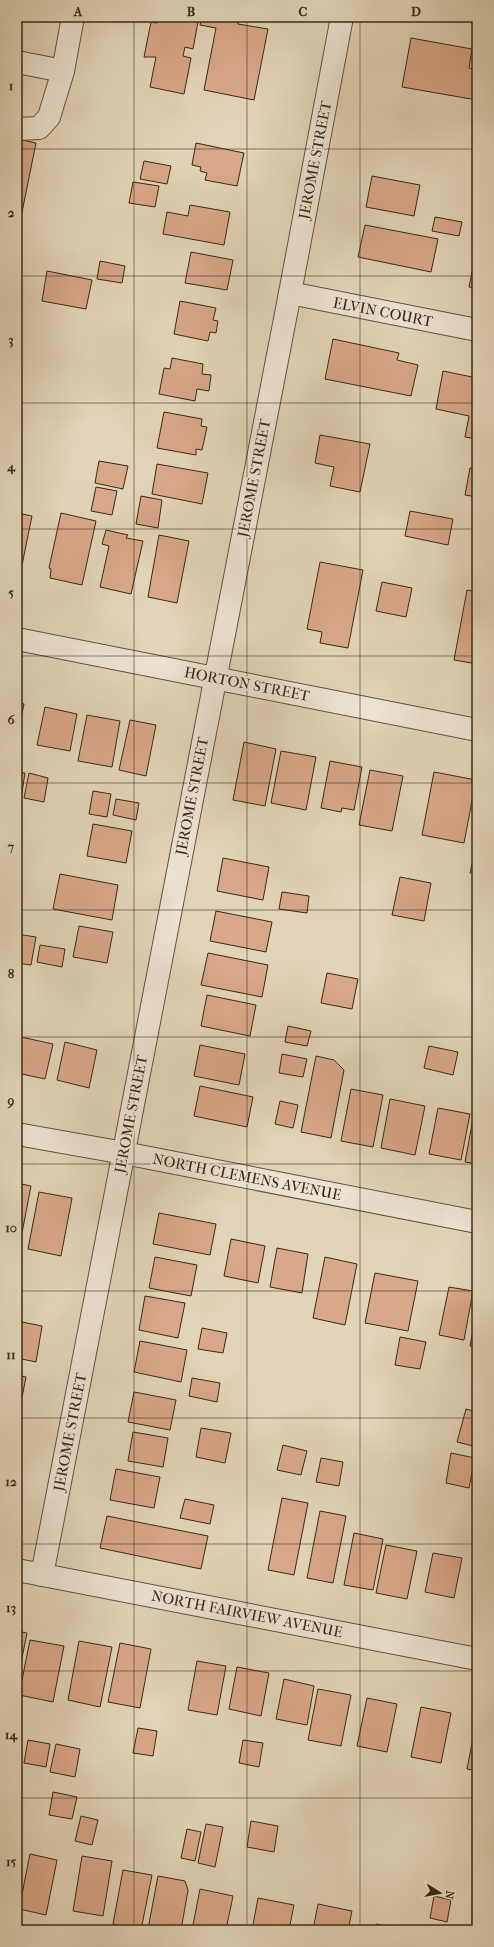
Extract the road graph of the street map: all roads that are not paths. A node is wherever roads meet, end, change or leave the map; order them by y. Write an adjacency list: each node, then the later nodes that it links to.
1 (73, 17): 4 (street)
2 (342, 17): 6 (street, JEROME STREET)
3 (17, 62): 4 (street)
4 (63, 71): 5 (street)
5 (17, 129)
6 (290, 293): 7 (street, ELVIN COURT); 9 (street, JEROME STREET)
7 (477, 330)
8 (17, 639): 9 (street, HORTON STREET)
9 (214, 678): 10 (street, HORTON STREET); 12 (street, JEROME STREET)
10 (477, 730)
11 (17, 1134): 12 (street, NORTH CLEMENS AVENUE)
12 (124, 1153): 13 (street, NORTH CLEMENS AVENUE); 15 (street, JEROME STREET)
13 (477, 1222)
14 (17, 1570): 15 (street, NORTH FAIRVIEW AVENUE)
15 (42, 1575): 16 (street, NORTH FAIRVIEW AVENUE)
16 (477, 1659)

